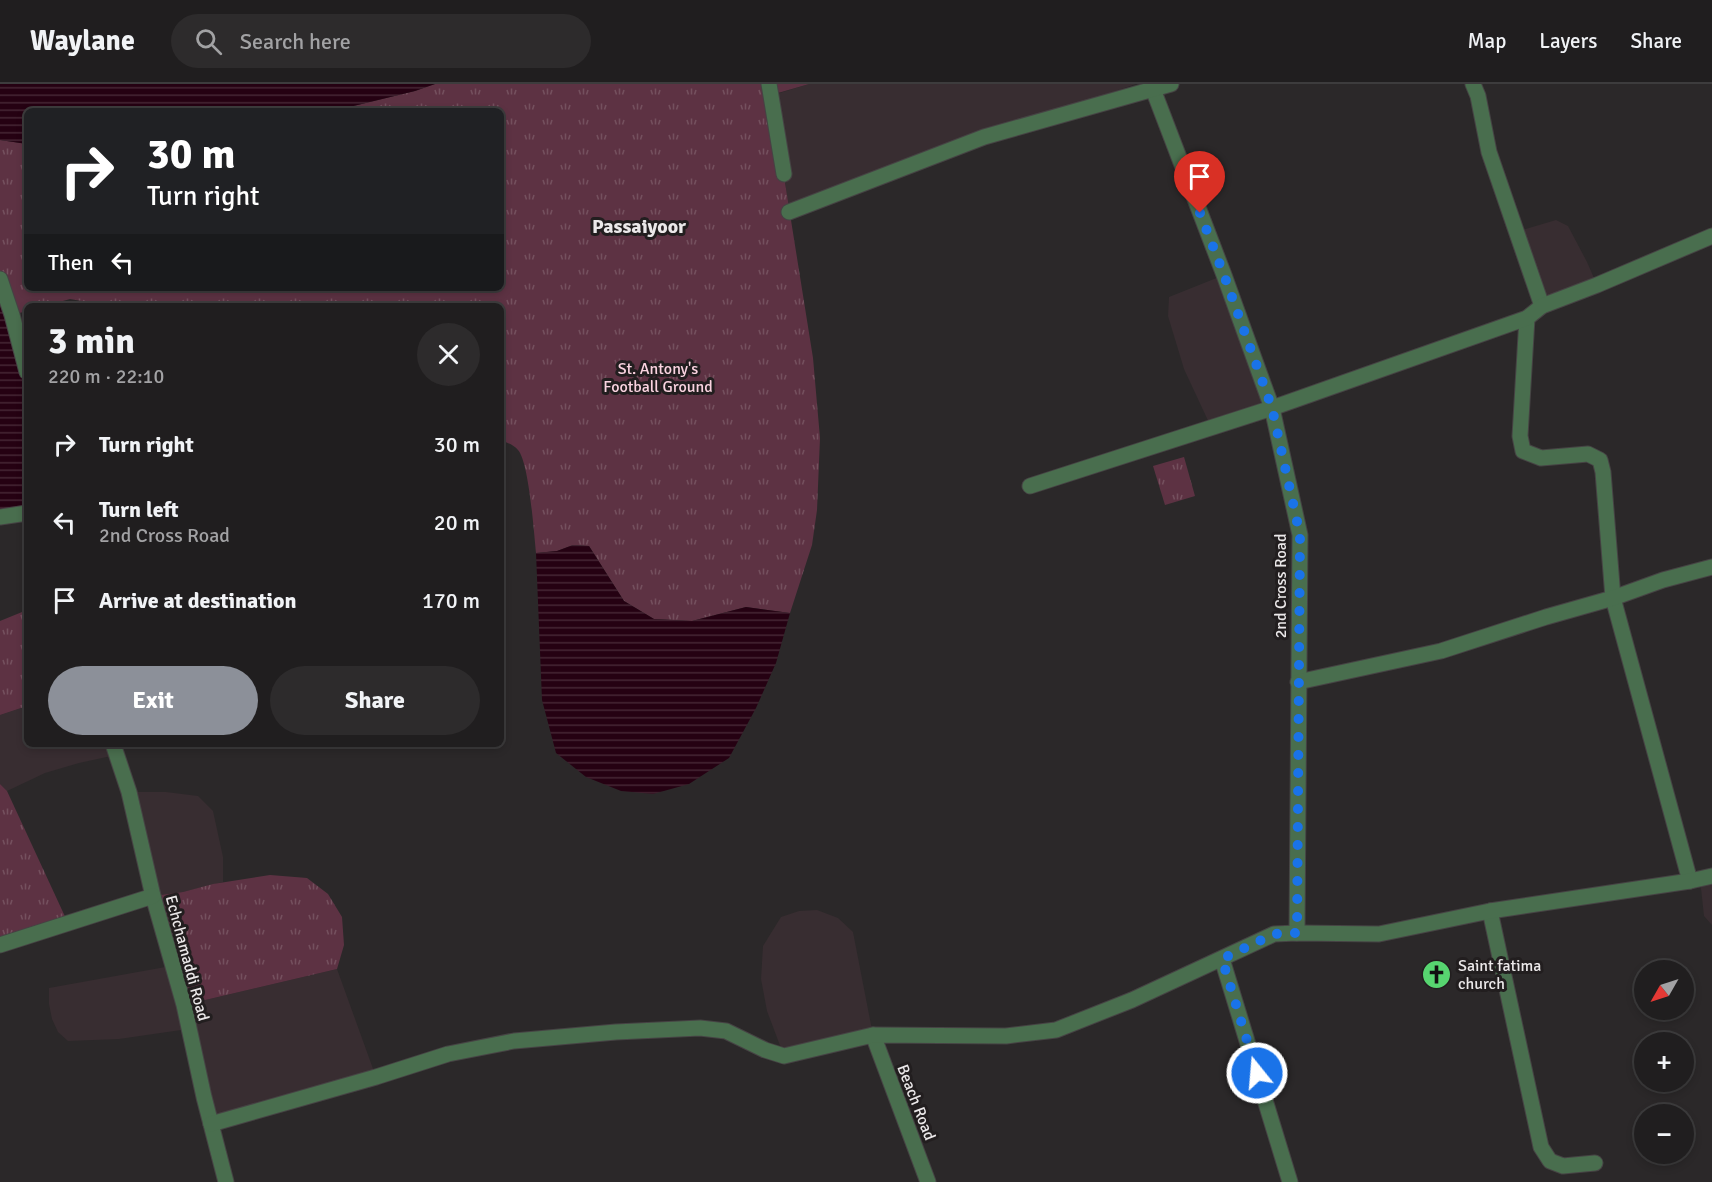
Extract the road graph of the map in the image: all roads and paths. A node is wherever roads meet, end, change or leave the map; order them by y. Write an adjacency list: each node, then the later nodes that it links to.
1 (769, 84): 5 (street)
2 (1171, 84): 4 (street)
3 (1473, 84): 9 (street)
4 (1151, 87): 6 (street); 12 (street, 2nd Cross Road)
5 (784, 174)
6 (789, 212)
7 (1712, 236): 9 (street)
8 (0, 279): 11 (street)
9 (1542, 306): 10 (street)
10 (1527, 318): 12 (street); 17 (street)
11 (24, 361)
12 (1272, 408): 13 (street); 18 (street, 2nd Cross Road)
13 (1030, 486)
14 (24, 513): 15 (street)
15 (0, 517)
16 (1712, 567): 17 (street)
17 (1613, 598): 18 (street); 21 (street)
18 (1298, 682): 24 (street, 2nd Cross Road)
19 (114, 747): 22 (street, Echchamaddi Road)
20 (1712, 876): 21 (street)
21 (1690, 881): 23 (street)
22 (153, 896): 25 (street); 28 (street, Echchamaddi Road)
23 (1490, 911): 24 (street); 29 (street)
24 (1297, 933): 26 (street)
25 (0, 945)
26 (1222, 959): 27 (street); 32 (street)
27 (873, 1035): 28 (street); 31 (street, Beach Road)
28 (211, 1124): 30 (street, Echchamaddi Road)
29 (1595, 1163)
30 (226, 1182)
31 (928, 1182)
32 (1290, 1182)

